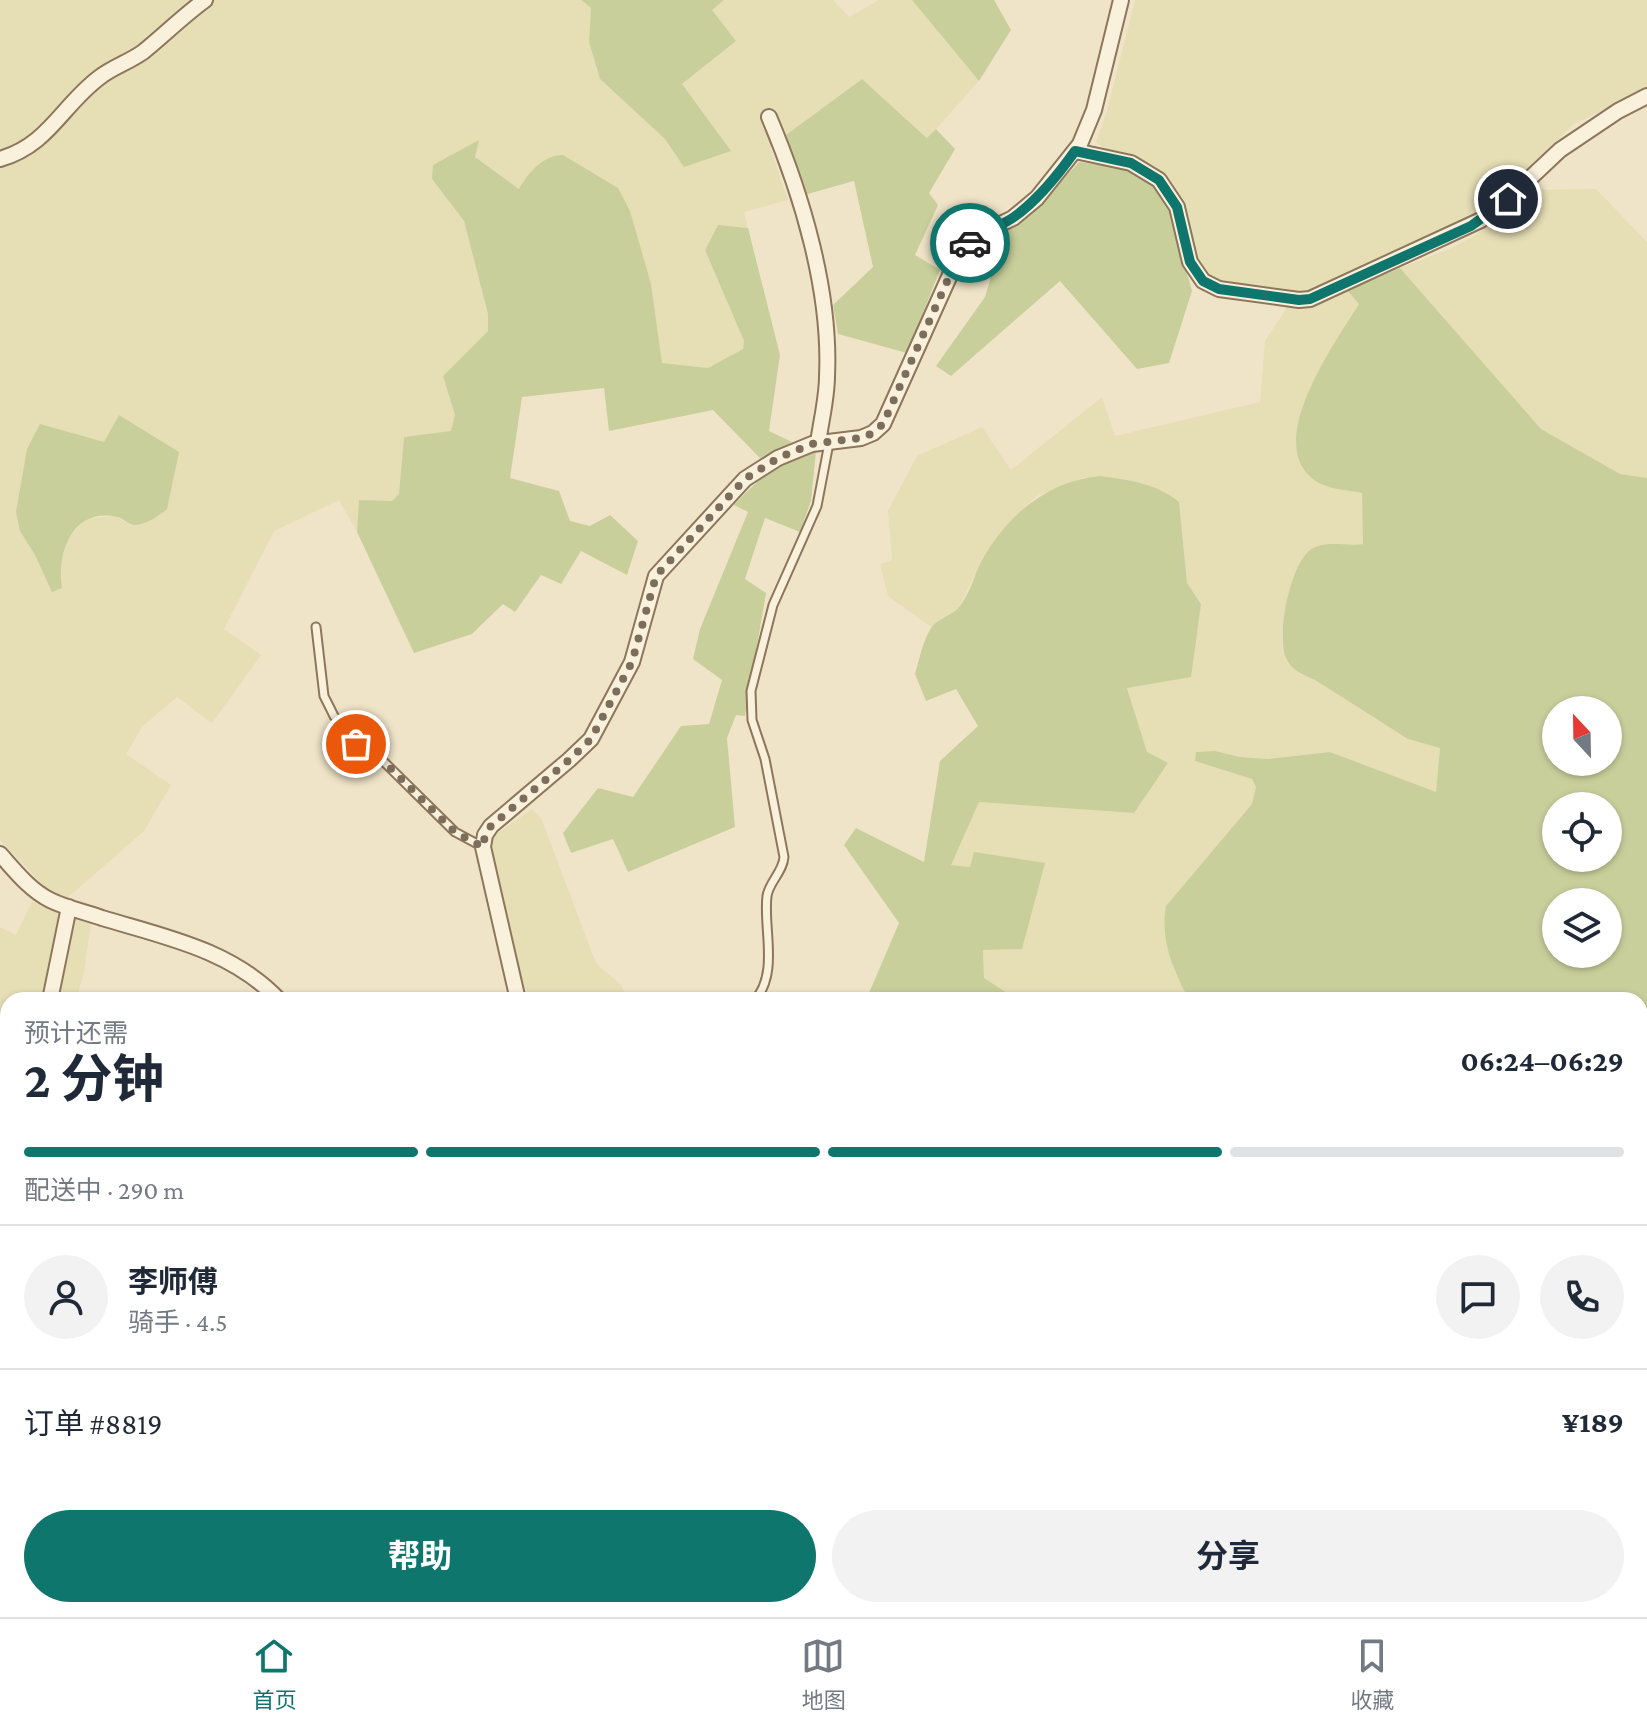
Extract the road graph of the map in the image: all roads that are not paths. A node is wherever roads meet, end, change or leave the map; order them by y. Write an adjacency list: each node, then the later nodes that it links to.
1 (205, 0): 6 (street)
2 (1121, 0): 5 (street)
3 (1647, 96): 5 (street)
4 (769, 117): 7 (street)
5 (1075, 151): 7 (street)
6 (0, 159)
7 (823, 443): 9 (street); 15 (lane)
8 (316, 627): 9 (lane)
9 (483, 847): 14 (street)
10 (0, 854): 11 (street)
11 (69, 907): 12 (street); 13 (street)
12 (52, 992)
13 (271, 992)
14 (516, 992)
15 (759, 992)

